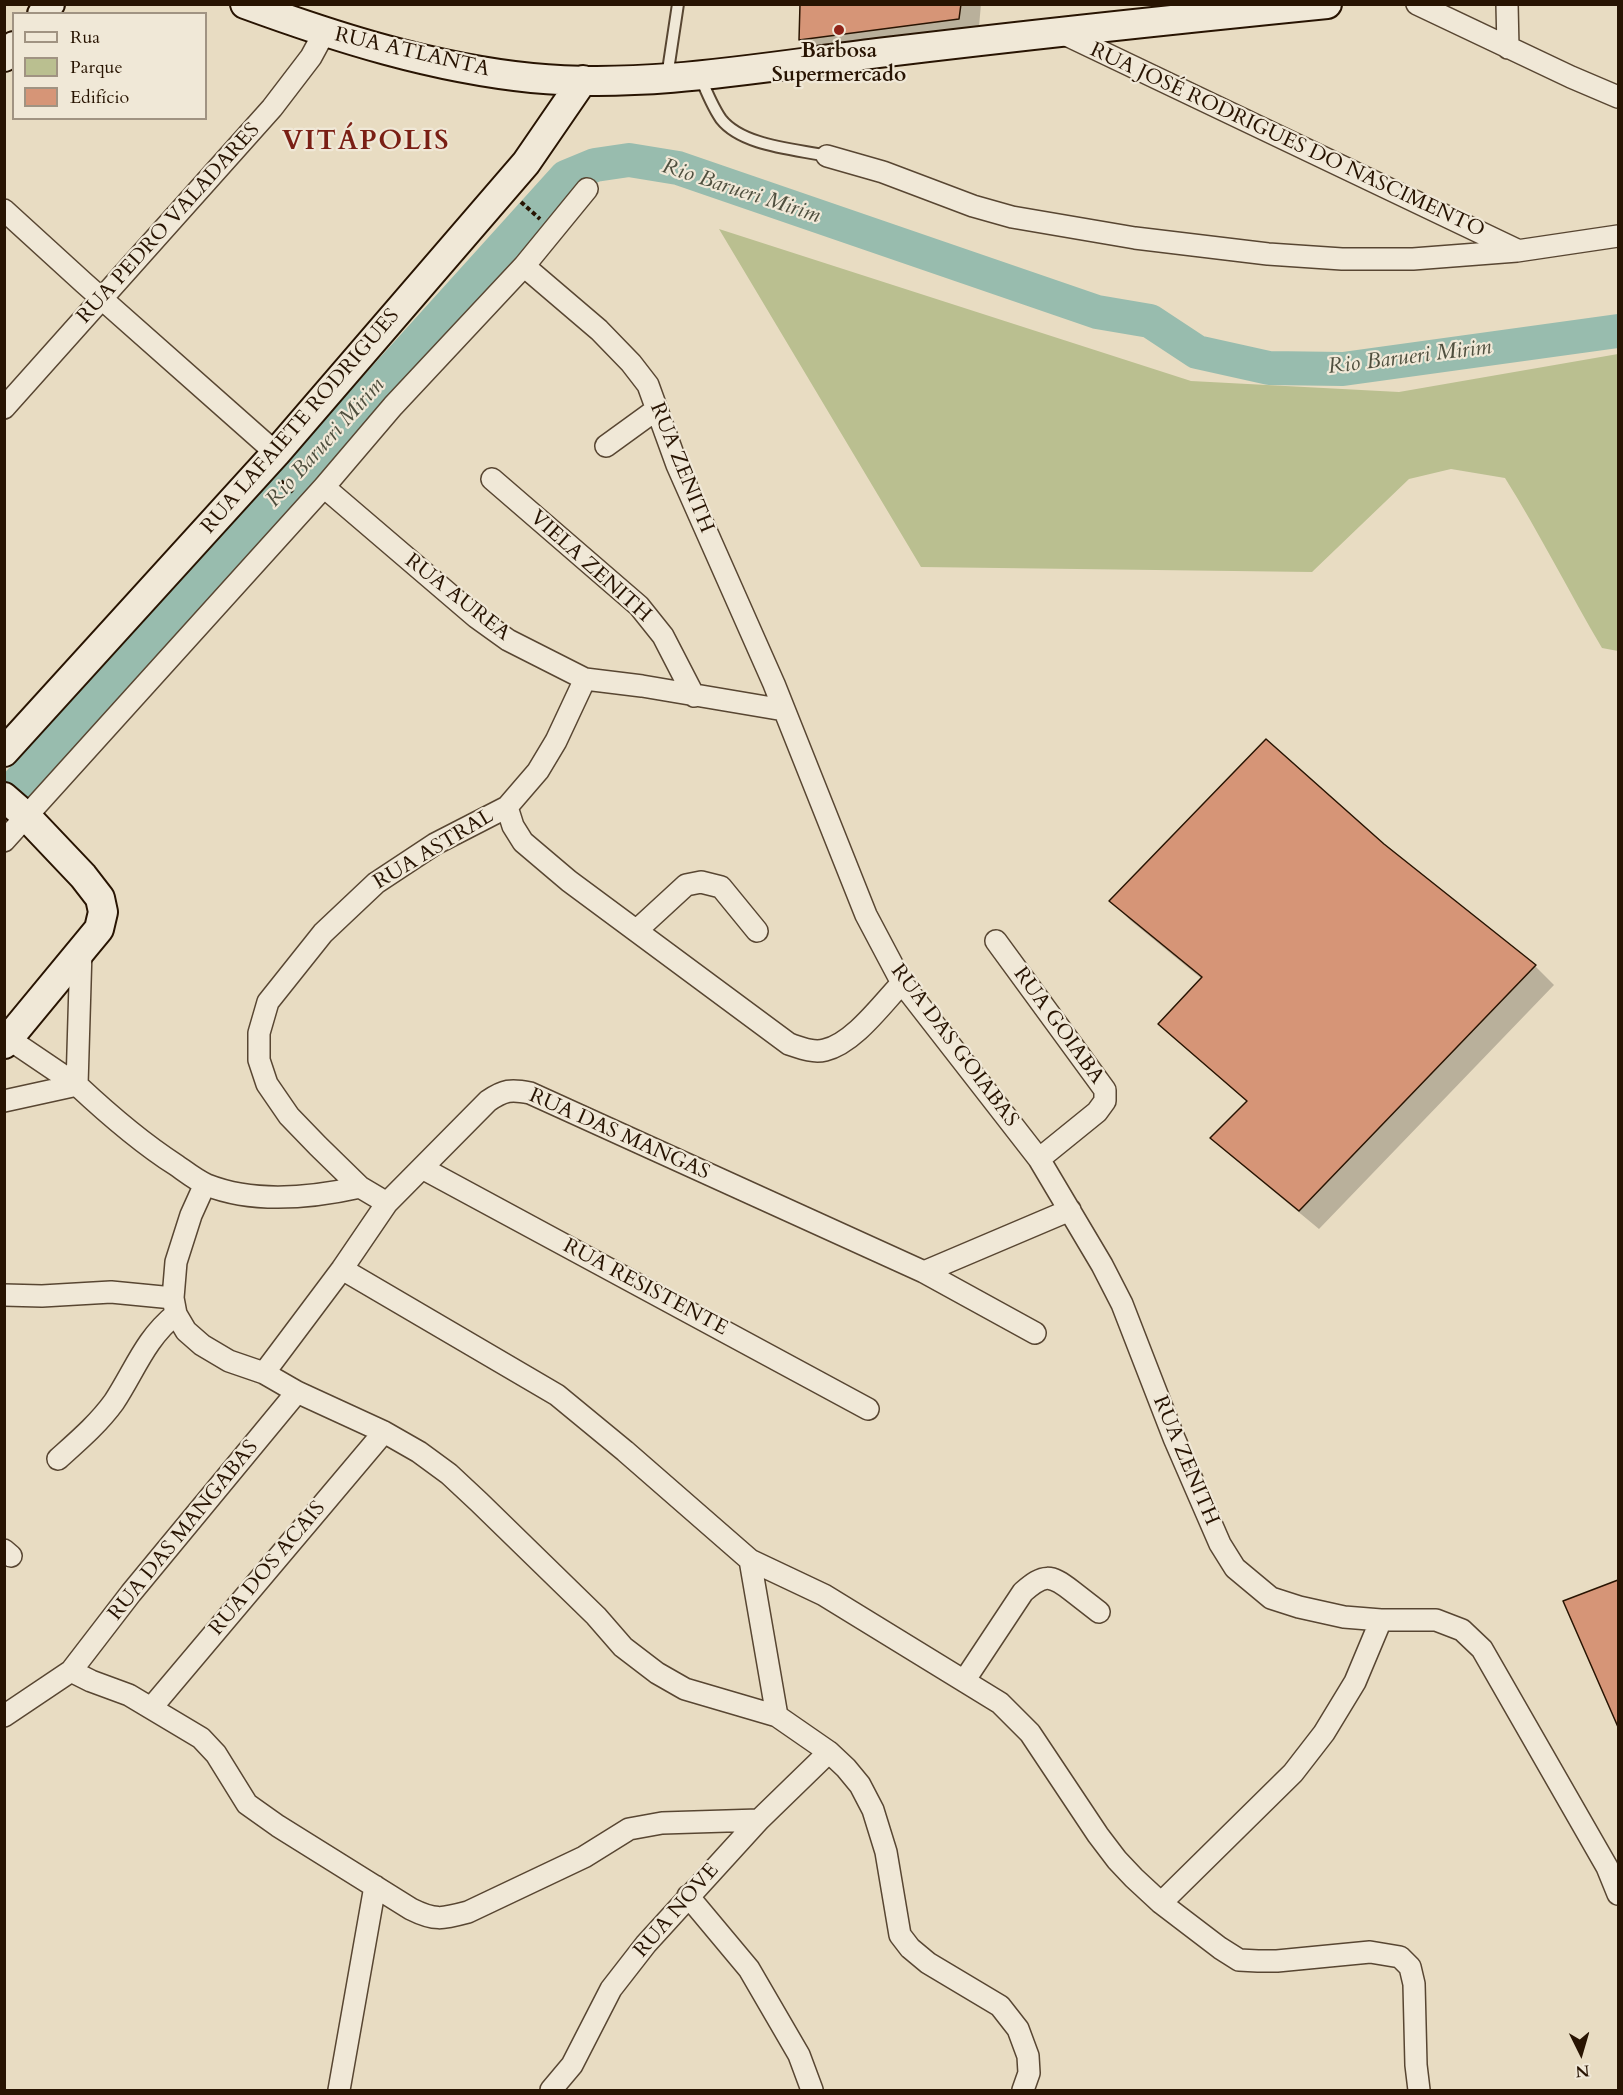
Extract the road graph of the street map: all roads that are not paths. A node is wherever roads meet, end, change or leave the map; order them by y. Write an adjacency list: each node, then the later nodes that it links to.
1 (245, 4): 7 (main road, RUA ATLANTA)
2 (678, 4): 10 (lane)
3 (1327, 4): 6 (main road, RUA ATLANTA)
4 (1418, 4): 8 (street)
5 (1507, 4): 8 (street)
6 (1057, 31): 9 (main road, RUA ATLANTA); 17 (street, RUA JOSÉ RODRIGUES DO NASCIMENTO)
7 (324, 33): 11 (main road, RUA ATLANTA); 19 (street, RUA PEDRO VALADARES)
8 (1508, 48): 12 (street)
9 (699, 75): 10 (main road, RUA ATLANTA); 13 (lane)
10 (667, 77): 11 (main road, RUA ATLANTA)
11 (583, 80): 23 (main road, RUA LAFAIETE RODRIGUES)
12 (1618, 98)
13 (827, 156): 17 (street)
14 (587, 189): 18 (street)
15 (4, 210): 19 (street)
16 (1618, 236): 17 (street)
17 (1517, 251)
18 (524, 266): 21 (street, RUA ZENITH); 25 (street)
19 (102, 298): 20 (street, RUA PEDRO VALADARES); 23 (street)
20 (4, 408)
21 (657, 409): 22 (street); 28 (street, RUA ZENITH)
22 (606, 446)
23 (276, 453): 29 (main road, RUA LAFAIETE RODRIGUES)
24 (492, 479): 27 (street, VIELA ZENITH)
25 (324, 487): 26 (street, RUA AUREA); 30 (street)
26 (585, 679): 27 (street, RUA AUREA); 31 (street, RUA ASTRAL)
27 (694, 696): 28 (street, RUA AUREA)
28 (784, 710): 37 (street, RUA DAS GOIABAS)
29 (4, 752)
30 (16, 807): 32 (street); 36 (main road)
31 (507, 807): 33 (street); 44 (street, RUA ASTRAL)
32 (4, 842)
33 (636, 931): 34 (street); 37 (street)
34 (756, 931)
35 (996, 941): 41 (street, RUA GOIABA)
36 (81, 950): 38 (main road); 39 (street)
37 (902, 983): 41 (street, RUA DAS GOIABAS)
38 (7, 1041): 39 (street)
39 (77, 1085): 40 (street); 43 (street)
40 (4, 1101)
41 (1039, 1159): 46 (street, RUA DAS GOIABAS)
42 (422, 1168): 45 (street, RUA DAS MANGAS); 48 (street, RUA DAS MANGAS); 54 (street, RUA RESISTENTE)
43 (205, 1184): 44 (street); 50 (street)
44 (360, 1187): 45 (street, RUA ASTRAL)
45 (387, 1203): 47 (street, RUA DAS MANGAS)
46 (1070, 1210): 48 (street); 59 (street, RUA ZENITH)
47 (342, 1269): 52 (street, RUA DAS MANGAS); 57 (street)
48 (924, 1272): 51 (street, RUA DAS MANGAS)
49 (8, 1300): 50 (street)
50 (174, 1306): 52 (street); 56 (street)
51 (1035, 1333)
52 (264, 1373): 53 (street)
53 (297, 1392): 55 (street); 60 (street, RUA DAS MANGABAS)
54 (868, 1409)
55 (384, 1432): 62 (street, RUA DOS ACAIS); 64 (street)
56 (58, 1459)
57 (750, 1560): 61 (street); 64 (street)
58 (1099, 1612): 61 (street)
59 (1381, 1620): 68 (street, RUA ZENITH); 70 (street)
60 (72, 1671): 62 (street); 63 (street, RUA DAS MANGABAS)
61 (964, 1681): 70 (street)
62 (152, 1707): 67 (street)
63 (4, 1716)
64 (777, 1716): 65 (street)
65 (829, 1752): 66 (street, RUA NOVE); 74 (street)
66 (759, 1820): 67 (street); 69 (street, RUA NOVE)
67 (375, 1886): 71 (street)
68 (1618, 1894)
69 (688, 1896): 72 (street, RUA NOVE); 73 (street)
70 (1161, 1903): 75 (street)
71 (339, 2091)
72 (551, 2091)
73 (812, 2091)
74 (1023, 2091)
75 (1419, 2091)

